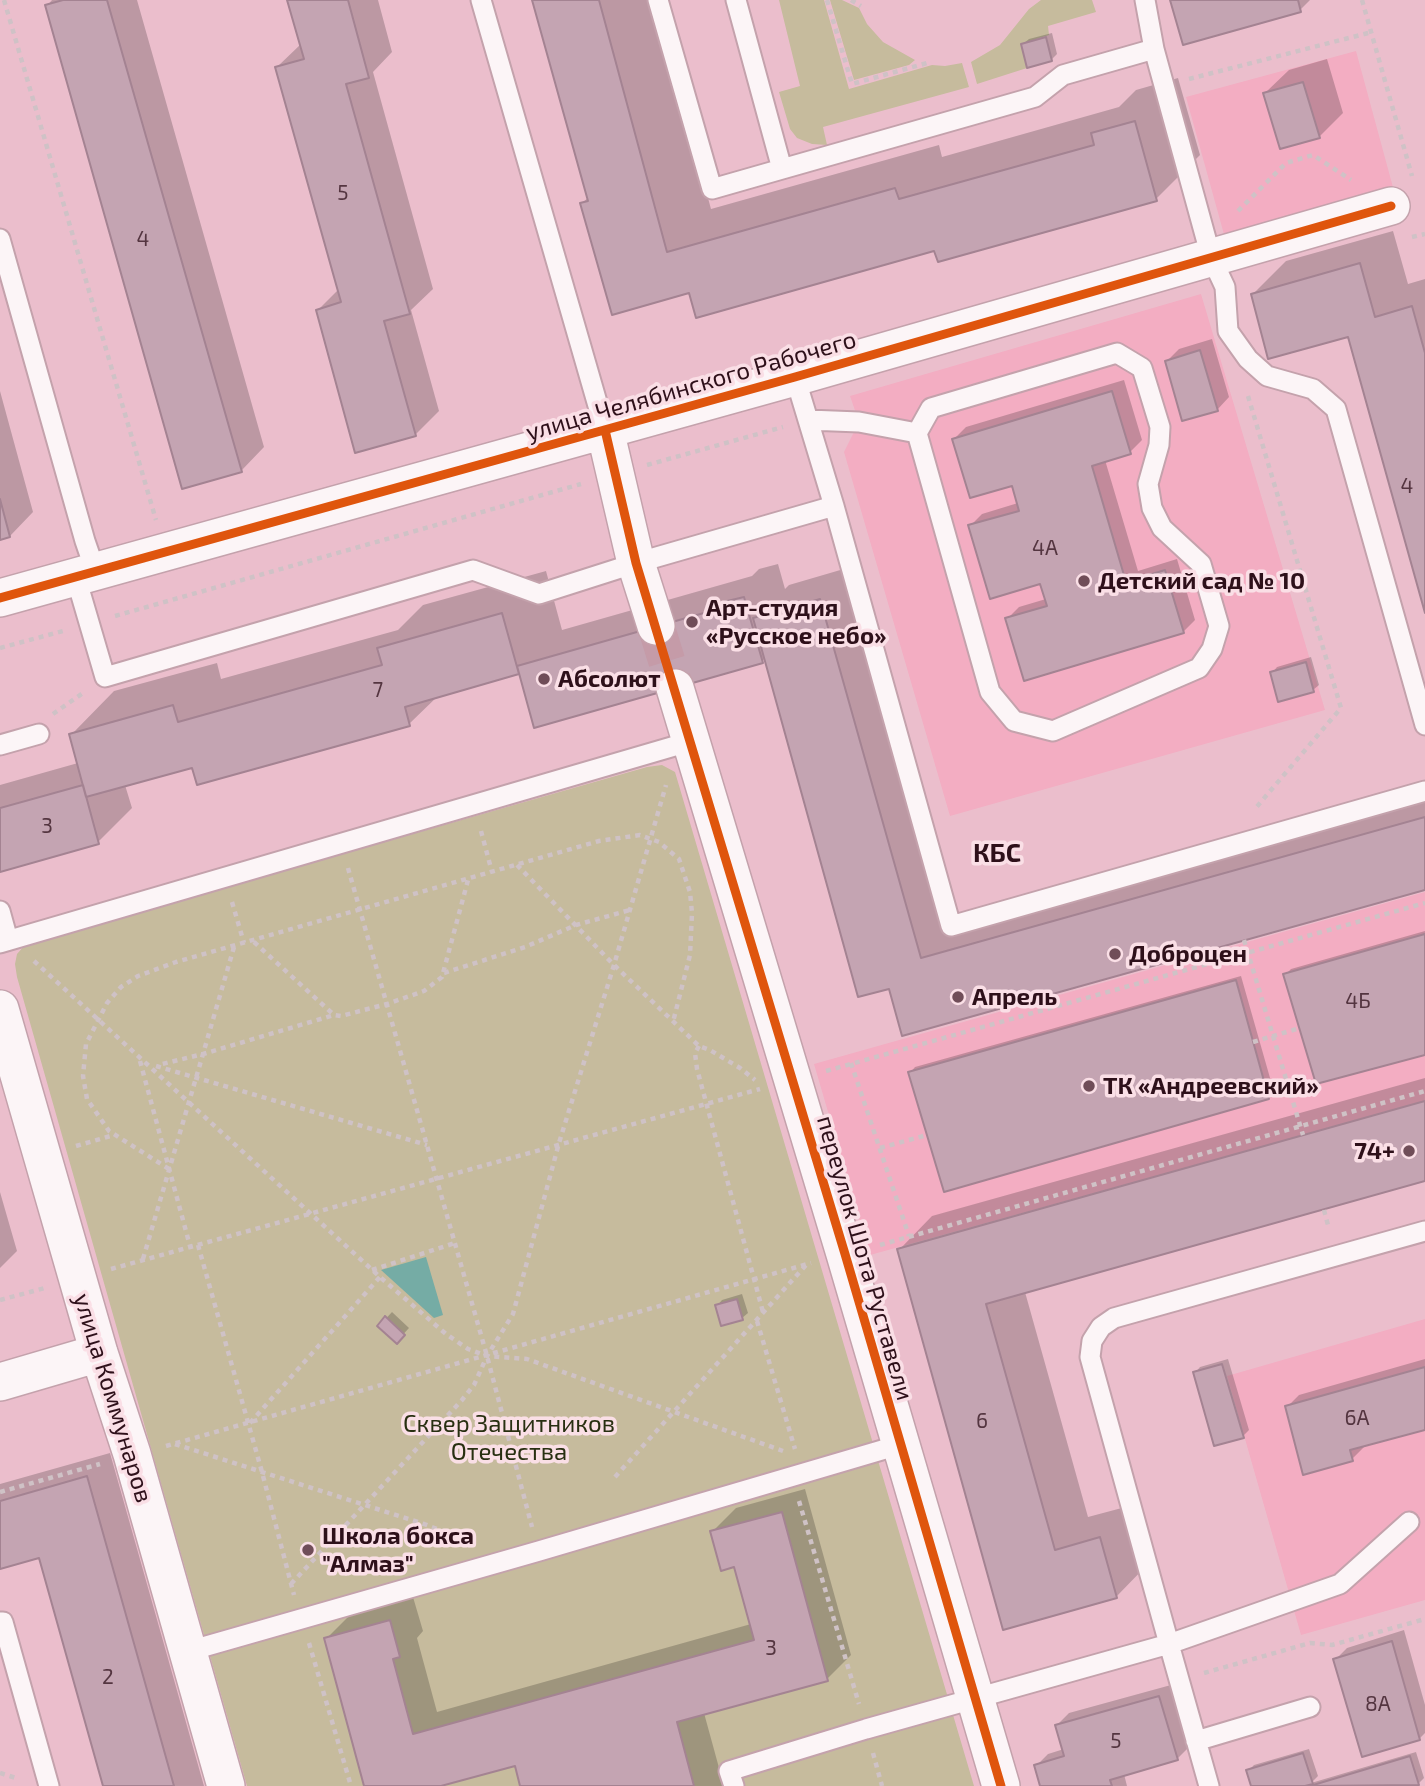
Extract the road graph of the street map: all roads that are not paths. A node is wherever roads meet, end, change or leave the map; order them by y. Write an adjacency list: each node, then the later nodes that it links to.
1 (481, 0): 12 (lane)
2 (658, 0): 6 (lane)
3 (736, 0): 6 (lane)
4 (1145, 0): 5 (lane)
5 (1154, 49): 6 (lane); 9 (lane)
6 (782, 169)
7 (1403, 196): 9 (street, улица Челябинского Рабочего)
8 (0, 239): 16 (lane)
9 (1211, 257): 10 (street, улица Челябинского Рабочего); 20 (lane)
10 (795, 377): 11 (lane); 12 (street, улица Челябинского Рабочего)
11 (808, 420): 13 (lane); 14 (lane)
12 (606, 430): 15 (street); 16 (street, улица Челябинского Рабочего)
13 (917, 433): 13 (lane)
14 (834, 506): 15 (lane); 24 (lane)
15 (636, 564): 16 (lane); 18 (street)
16 (86, 575): 17 (street, улица Челябинского Рабочего)
17 (0, 598)
18 (656, 626)
19 (674, 688): 22 (street, переулок Шота Руставели)
20 (1425, 725)
21 (39, 734): 23 (lane)
22 (692, 741): 26 (lane); 31 (street, переулок Шота Руставели)
23 (0, 745)
24 (1425, 792)
25 (0, 911): 26 (lane)
26 (4, 942)
27 (0, 1009): 29 (street, улица Коммунаров)
28 (1425, 1231): 34 (lane)
29 (99, 1353): 30 (street); 35 (street, улица Коммунаров)
30 (0, 1382)
31 (899, 1445): 35 (lane); 36 (street, переулок Шота Руставели)
32 (1409, 1522): 34 (lane)
33 (0, 1622): 39 (lane)
34 (1169, 1644): 36 (lane); 38 (lane)
35 (189, 1651): 40 (street, улица Коммунаров)
36 (976, 1698): 41 (lane); 42 (street, переулок Шота Руставели)
37 (1310, 1707): 38 (lane)
38 (1196, 1741): 43 (lane)
39 (49, 1786)
40 (226, 1786)
41 (734, 1786)
42 (1001, 1786)
43 (1209, 1786)

